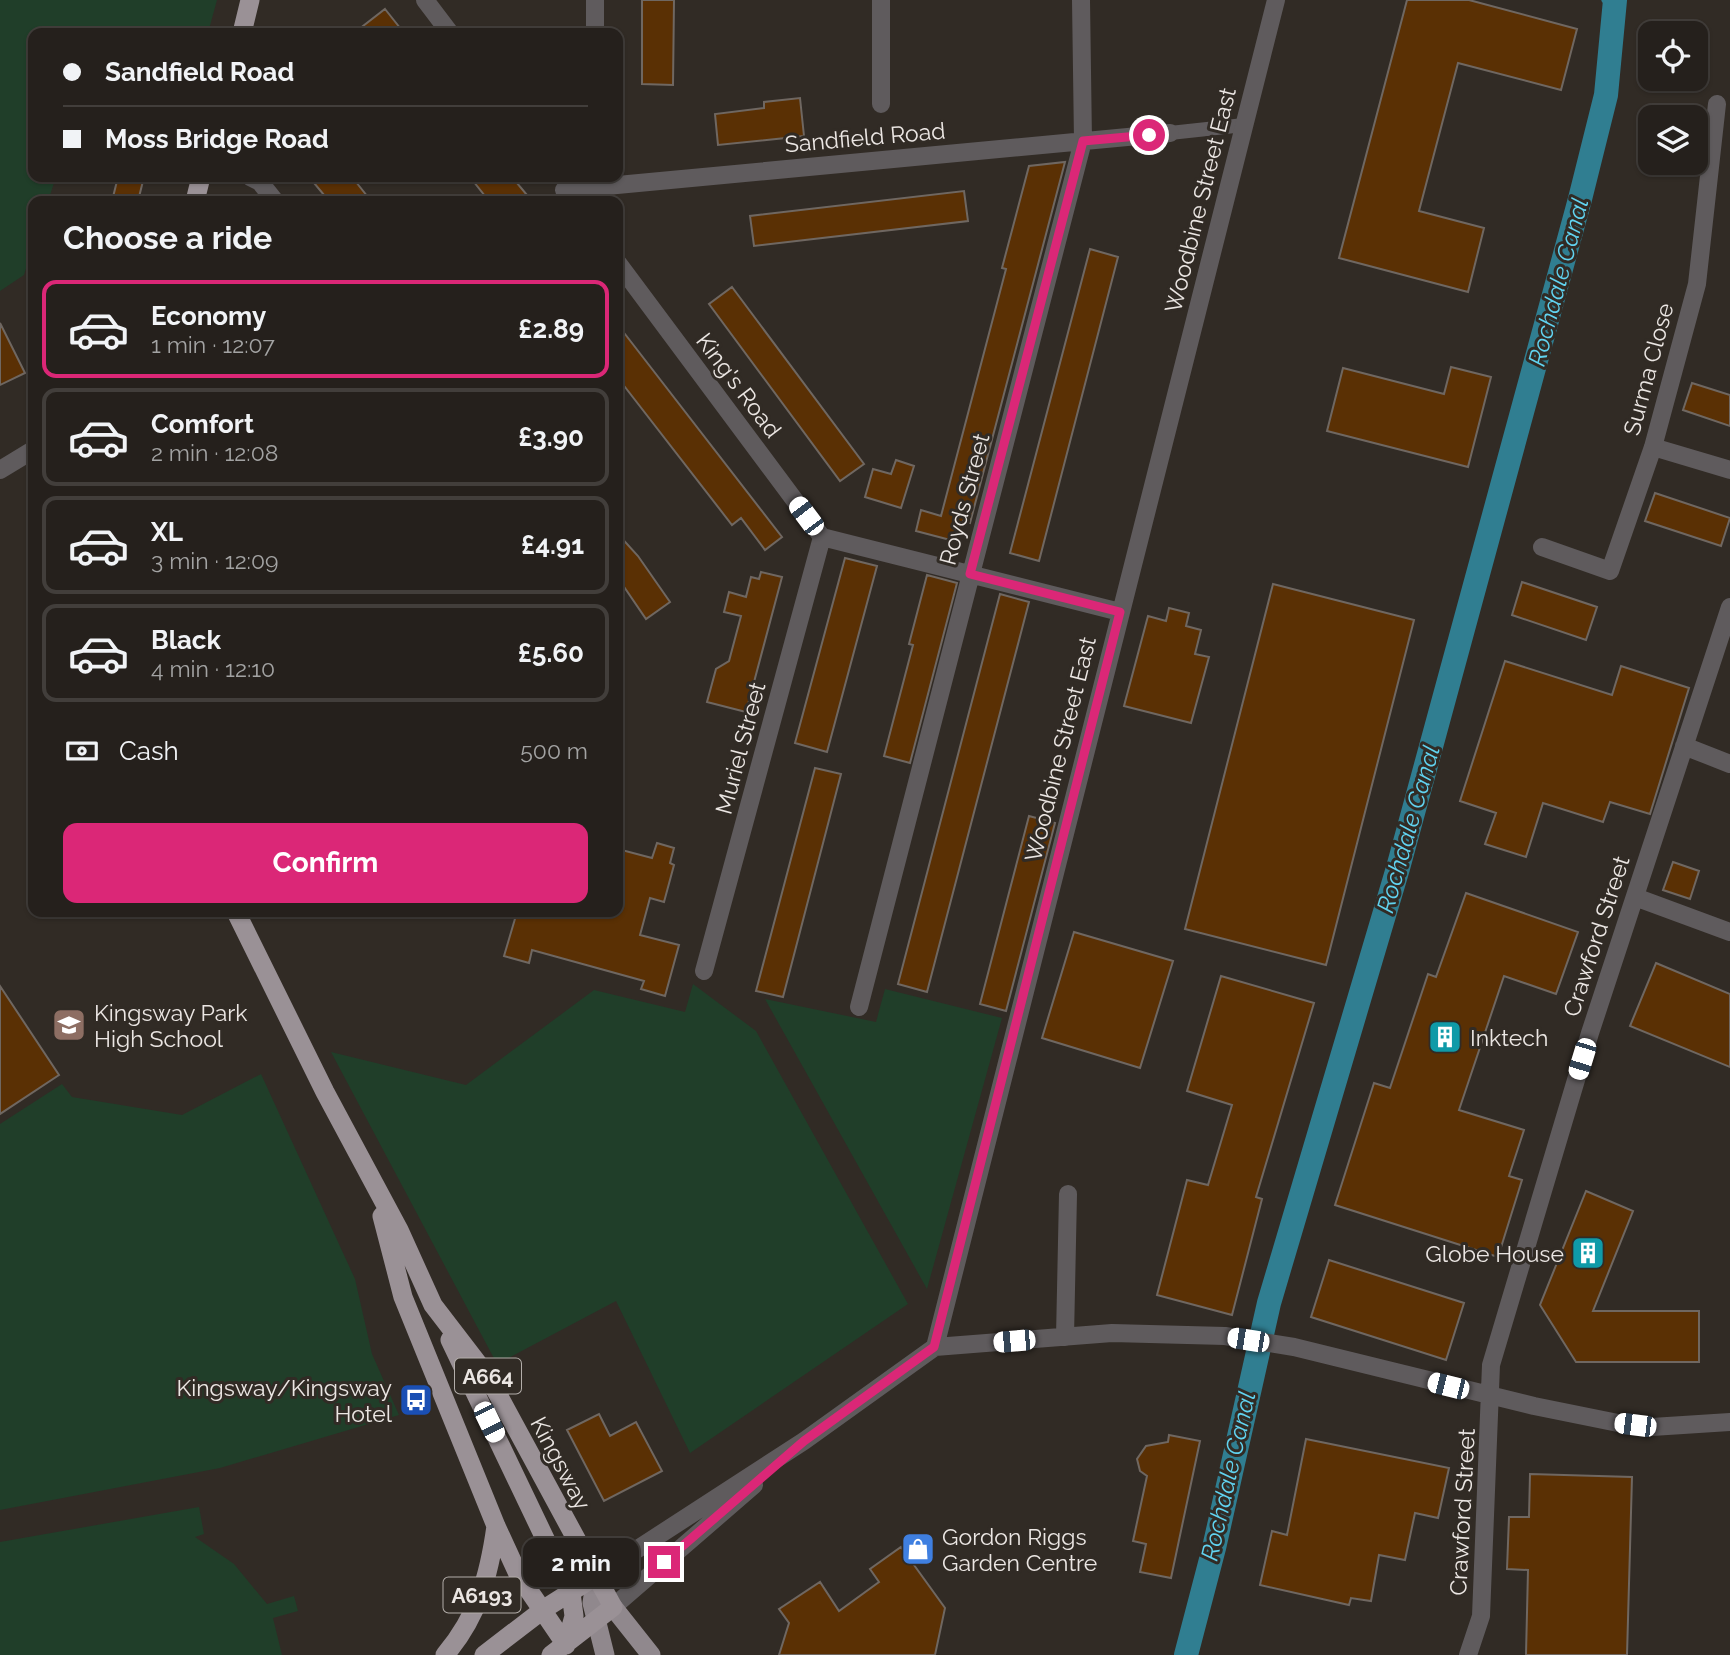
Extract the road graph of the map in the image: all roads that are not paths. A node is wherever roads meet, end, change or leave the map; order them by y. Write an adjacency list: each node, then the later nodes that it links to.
1 (250, 0): 7 (highway)
2 (425, 0): 8 (street)
3 (595, 0): 9 (street)
4 (881, 0): 10 (street)
5 (1081, 0): 14 (street, Royds Street)
6 (1276, 0): 12 (street, Woodbine Street East)
7 (243, 28)
8 (446, 28)
9 (595, 28)
10 (881, 104)
11 (1717, 104): 21 (street, Surma Close)
12 (1244, 125): 13 (street); 29 (street, Woodbine Street East)
13 (1170, 133): 14 (street, Sandfield Road)
14 (1083, 141): 15 (street, Sandfield Road); 27 (street, Royds Street)
15 (623, 180)
16 (260, 182): 19 (street)
17 (595, 182): 18 (street, Sandfield Road)
18 (563, 189)
19 (271, 196)
20 (623, 270): 25 (street, King's Road)
21 (1653, 447): 24 (street); 26 (street, Surma Close)
22 (28, 453): 23 (street)
23 (0, 470)
24 (1730, 470)
25 (822, 537): 27 (street); 35 (street, Muriel Street)
26 (1542, 547)
27 (970, 574): 29 (street); 36 (street, Royds Street)
28 (1730, 607): 30 (street, Crawford Street)
29 (1120, 612): 41 (street, Woodbine Street East)
30 (1684, 746): 31 (street); 32 (street, Crawford Street)
31 (1730, 764)
32 (1636, 897): 34 (street); 42 (street, Crawford Street)
33 (239, 917): 37 (highway, Kingsway / A664)
34 (1730, 932)
35 (704, 971)
36 (859, 1007)
37 (373, 1182): 39 (highway, Kingsway / A664); 45 (highway, Kingsway / A664)
38 (1068, 1194): 40 (street)
39 (433, 1305): 46 (highway, Kingsway / A664); 47 (highway, A664)
40 (1065, 1336): 41 (street); 42 (street)
41 (934, 1347): 44 (street)
42 (1492, 1394): 43 (street); 56 (street, Crawford Street)
43 (1730, 1422)
44 (804, 1441): 46 (street); 48 (street)
45 (496, 1526): 49 (highway, Kingsway / A664); 52 (highway, A6193)
46 (596, 1576): 47 (highway, A6193); 48 (highway, Kingsway / A664); 50 (main road)
47 (571, 1592): 49 (highway, A6193); 51 (highway, A664)
48 (613, 1607): 50 (highway); 55 (main road, Kingsway / A664)
49 (544, 1609): 51 (highway, Kingsway / A664); 53 (highway, A6193)
50 (594, 1622): 51 (highway); 54 (main road)
51 (565, 1652)
52 (445, 1655)
53 (484, 1655)
54 (605, 1655)
55 (651, 1655)
56 (1468, 1655)

